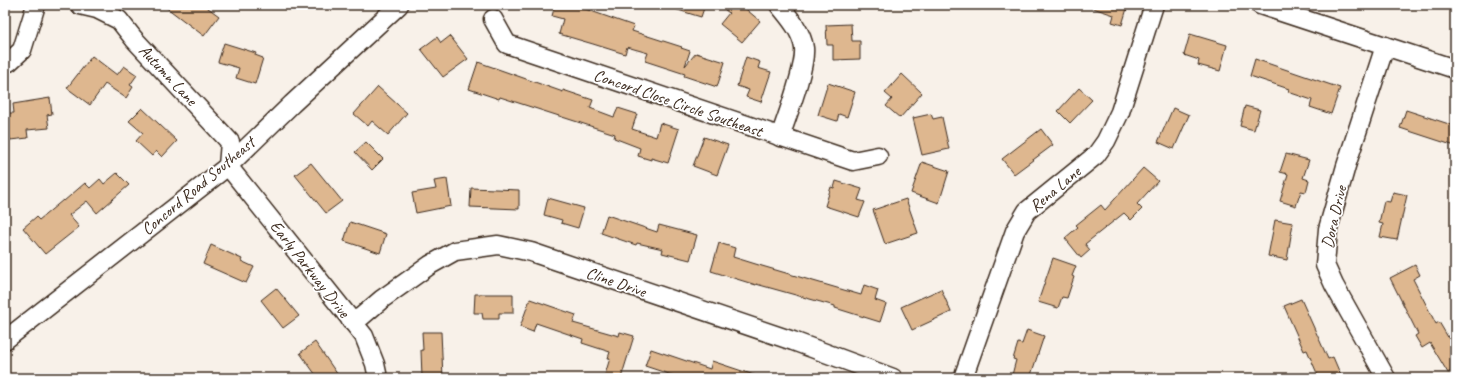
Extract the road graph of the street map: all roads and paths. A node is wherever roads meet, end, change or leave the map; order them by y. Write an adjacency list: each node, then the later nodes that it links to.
1 (36, 5): 9 (street)
2 (80, 5): 13 (street, Autumn Lane)
3 (400, 5): 13 (street, Concord Road Southeast)
4 (779, 5): 11 (street)
5 (1154, 5): 18 (street, Rena Lane)
6 (1261, 5): 8 (street)
7 (493, 19): 11 (street, Concord Close Circle Southeast)
8 (1385, 46): 10 (street); 19 (street, Dora Drive)
9 (5, 59)
10 (1455, 69)
11 (780, 137): 12 (street, Concord Close Circle Southeast)
12 (878, 156)
13 (228, 166): 14 (street, Early Parkway Drive); 15 (street, Concord Road Southeast)
14 (351, 320): 16 (street, Early Parkway Drive); 17 (street, Cline Drive)
15 (5, 340)
16 (378, 378)
17 (893, 378)
18 (963, 378)
19 (1386, 378)

